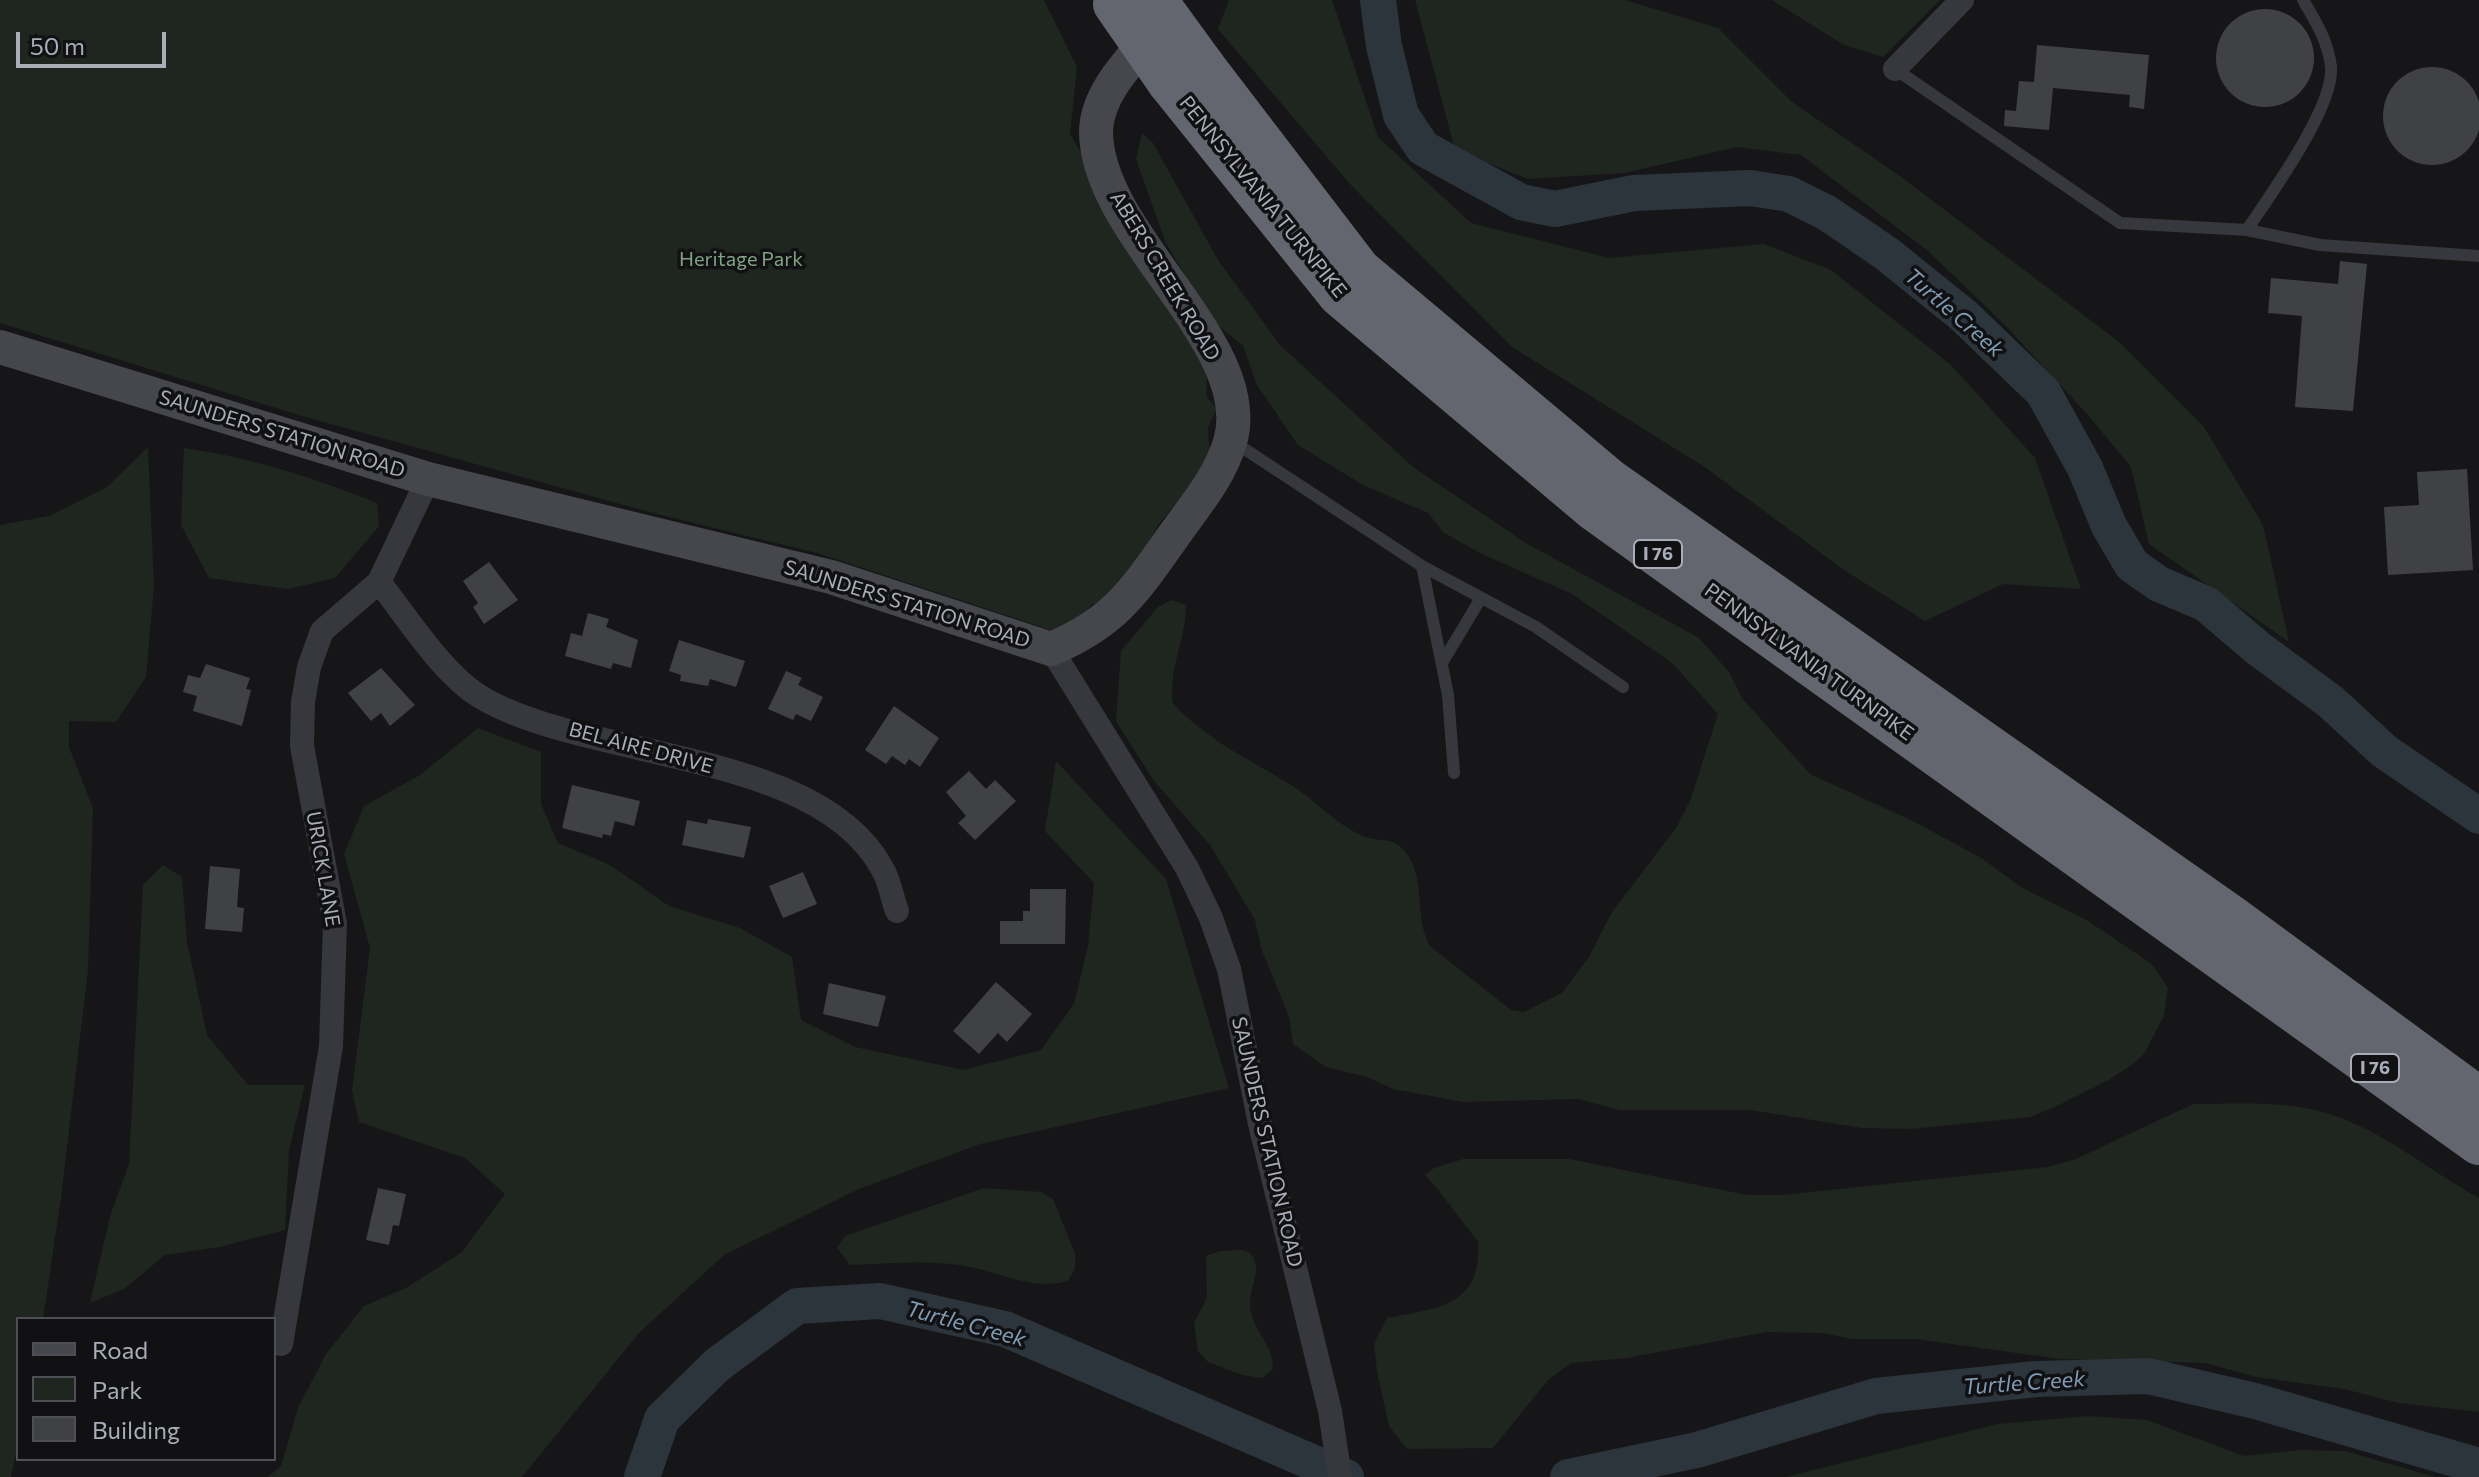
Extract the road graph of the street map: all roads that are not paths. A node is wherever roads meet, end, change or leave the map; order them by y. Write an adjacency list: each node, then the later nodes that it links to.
1 (1181, 0): 9 (street, ABERS CREEK ROAD)
2 (1962, 0): 5 (street)
3 (2303, 0): 6 (lane)
4 (1127, 1): 19 (highway, PENNSYLVANIA TURNPIKE / I 76, bridge)
5 (1895, 69): 6 (lane)
6 (2247, 230): 7 (lane)
7 (2479, 256)
8 (0, 347): 10 (street, SAUNDERS STATION ROAD)
9 (1231, 440): 11 (lane); 14 (street, ABERS CREEK ROAD)
10 (428, 479): 12 (street, URICK LANE); 14 (street, SAUNDERS STATION ROAD)
11 (1422, 566): 13 (lane); 15 (lane)
12 (379, 582): 18 (street, BEL AIRE DRIVE); 22 (street, URICK LANE)
13 (1481, 598): 15 (lane); 16 (lane)
14 (1051, 649): 23 (street, SAUNDERS STATION ROAD)
15 (1442, 663): 17 (lane)
16 (1623, 687)
17 (1454, 773)
18 (897, 911)
19 (2288, 982): 20 (highway, PENNSYLVANIA TURNPIKE / I 76); 21 (highway, PENNSYLVANIA TURNPIKE / I 76)
20 (2479, 1099)
21 (2479, 1143)
22 (281, 1344)
23 (1340, 1477)

